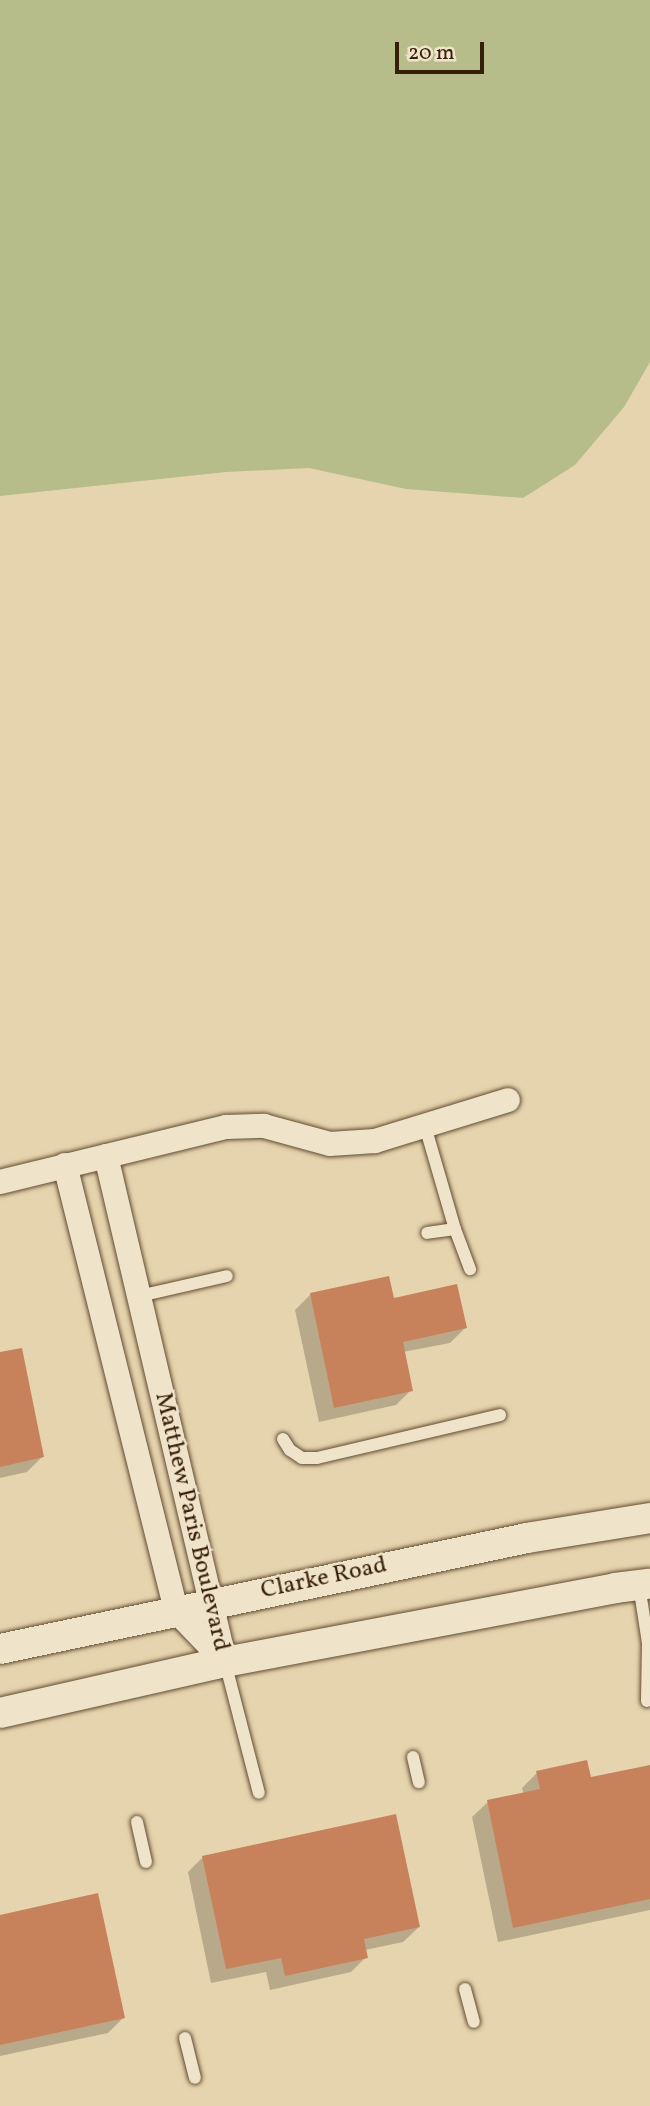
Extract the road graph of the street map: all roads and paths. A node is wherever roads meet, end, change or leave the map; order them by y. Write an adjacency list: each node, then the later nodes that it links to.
1 (508, 1100): 2 (street)
2 (425, 1126): 3 (street); 6 (lane)
3 (106, 1156): 4 (street); 10 (street, Matthew Paris Boulevard)
4 (65, 1165): 5 (street); 16 (street, Matthew Paris Boulevard)
5 (0, 1182)
6 (455, 1229): 7 (lane); 8 (lane)
7 (427, 1233)
8 (470, 1269)
9 (227, 1276): 10 (lane)
10 (139, 1296): 15 (street, Matthew Paris Boulevard)
11 (500, 1415): 12 (lane)
12 (284, 1439)
13 (650, 1518): 15 (street, Clarke Road)
14 (645, 1585): 18 (street); 19 (lane)
15 (212, 1602): 16 (street, Clarke Road); 18 (street, Matthew Paris Boulevard)
16 (176, 1611): 17 (street, Clarke Road); 18 (street, Matthew Paris Boulevard)
17 (0, 1649)
18 (225, 1662): 20 (street); 23 (lane)
19 (646, 1701)
20 (0, 1713)
21 (413, 1757): 22 (lane)
22 (419, 1782)
23 (259, 1793)
24 (138, 1822): 25 (lane)
25 (146, 1862)
26 (465, 1989): 27 (lane)
27 (474, 2022)
28 (186, 2038): 29 (lane)
29 (195, 2077)

